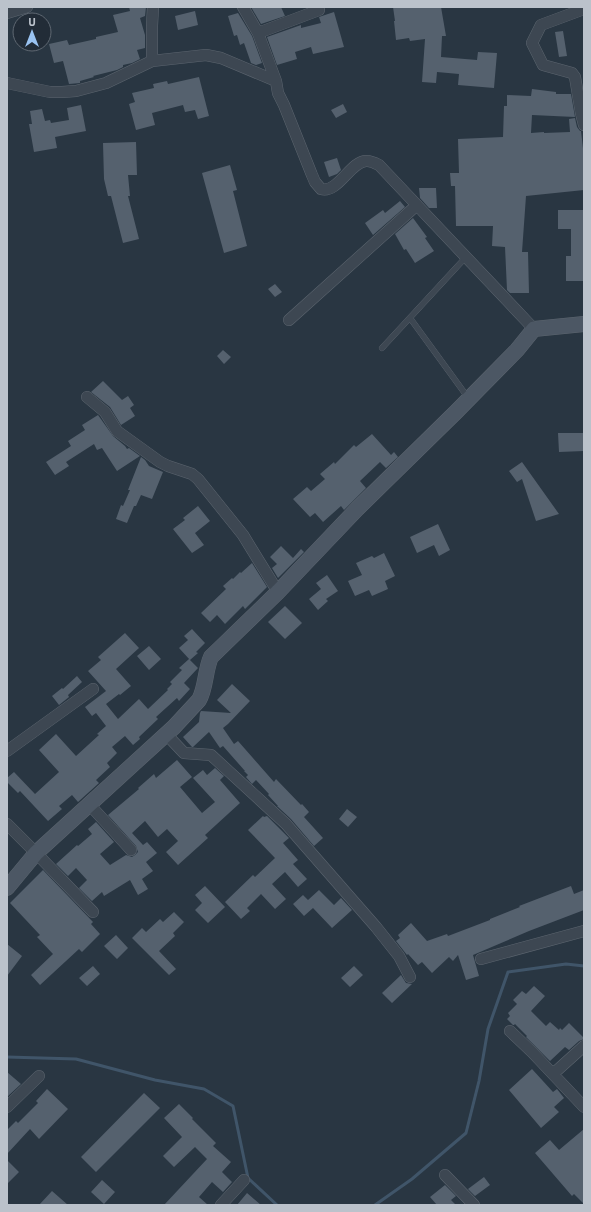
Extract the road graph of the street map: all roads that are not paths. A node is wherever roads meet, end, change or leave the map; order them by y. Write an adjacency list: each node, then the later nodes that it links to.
1 (27, 7): 6 (street)
2 (153, 7): 8 (street)
3 (243, 7): 7 (street)
4 (584, 9): 9 (street)
5 (319, 10): 7 (street)
6 (7, 13)
7 (258, 33): 11 (street)
8 (152, 61): 11 (street); 12 (street)
9 (572, 72): 10 (street); 13 (street)
10 (584, 75)
11 (276, 81): 14 (street)
12 (7, 83)
13 (584, 125)
14 (416, 205): 15 (street); 17 (street)
15 (466, 258): 16 (lane); 19 (street)
16 (410, 318): 20 (lane); 22 (lane)
17 (289, 320)
18 (584, 324): 19 (street)
19 (534, 329): 22 (street)
20 (382, 348)
21 (87, 396): 23 (street)
22 (469, 399): 23 (street)
23 (278, 592): 25 (street)
24 (93, 689): 26 (street)
25 (166, 734): 27 (street); 35 (street)
26 (7, 751)
27 (89, 804): 29 (street); 30 (street)
28 (7, 824): 30 (street)
29 (131, 850)
30 (36, 852): 31 (street); 32 (street)
31 (7, 888)
32 (93, 912)
33 (584, 930): 34 (street)
34 (481, 959)
35 (410, 977)
36 (510, 1031): 38 (street)
37 (584, 1046): 38 (street)
38 (553, 1074): 41 (street)
39 (39, 1076): 40 (street)
40 (7, 1106)
41 (584, 1107)
42 (445, 1175): 45 (street)
43 (244, 1180): 44 (street)
44 (221, 1205)
45 (474, 1205)

